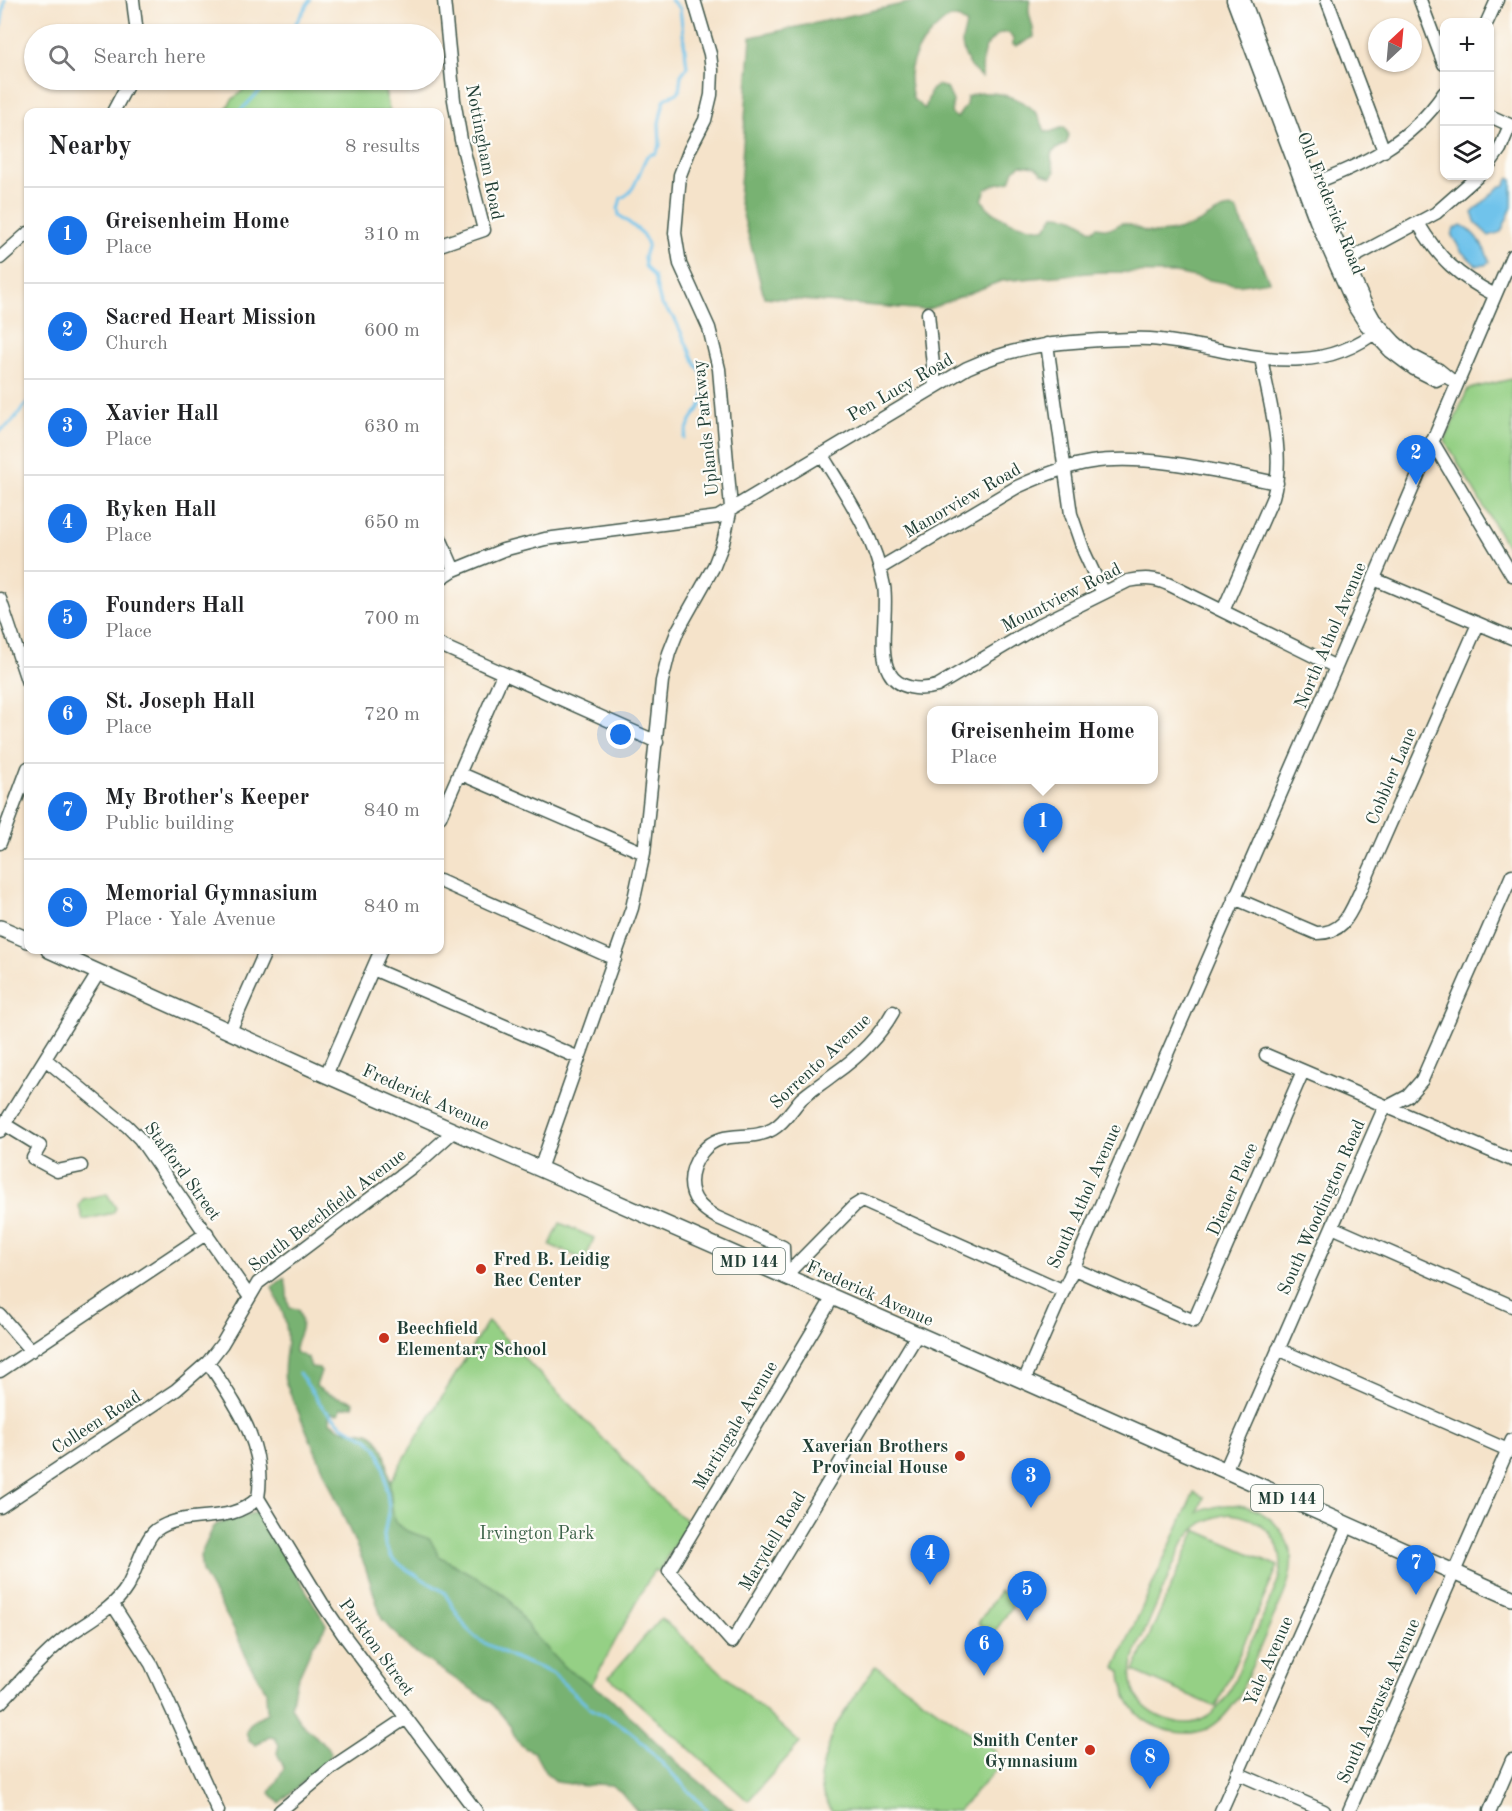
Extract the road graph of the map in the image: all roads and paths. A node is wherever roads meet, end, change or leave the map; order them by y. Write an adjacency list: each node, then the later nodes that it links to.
1 (133, 0): 10 (street)
2 (444, 0): 23 (street, Nottingham Road)
3 (694, 0): 38 (street, Uplands Parkway)
4 (1233, 0): 20 (street, Old Frederick Road)
5 (1244, 0): 20 (street, Old Frederick Road)
6 (1327, 0): 17 (street)
7 (1420, 0): 11 (street)
8 (1497, 0): 9 (street)
9 (1489, 18)
10 (136, 24)
11 (1440, 53)
12 (125, 90): 14 (street)
13 (1440, 98): 17 (street)
14 (115, 108)
15 (1494, 118): 16 (street)
16 (1511, 126): 18 (street)
17 (1384, 152): 20 (street)
18 (1494, 157)
19 (1474, 180): 21 (street)
20 (1307, 186): 26 (street, Old Frederick Road)
21 (1418, 223): 26 (street); 27 (street)
22 (24, 237): 25 (street)
23 (444, 244)
24 (1512, 256): 27 (street, North Athol Avenue)
25 (0, 258)
26 (1340, 264): 29 (street, Old Frederick Road)
27 (1495, 295): 32 (street, North Athol Avenue)
28 (928, 313): 33 (street)
29 (1377, 331): 31 (street, Pen Lucy Road); 32 (street, Old Frederick Road)
30 (1047, 344): 31 (street, Pen Lucy Road); 33 (street, Pen Lucy Road); 36 (street)
31 (1262, 358): 37 (street)
32 (1456, 383): 34 (street, North Athol Avenue)
33 (935, 387): 35 (street, Pen Lucy Road)
34 (1432, 441): 42 (street); 44 (street, North Athol Avenue)
35 (821, 454): 38 (street, Pen Lucy Road); 40 (street)
36 (1064, 468): 37 (street, Manorview Road); 40 (street, Manorview Road); 45 (street)
37 (1277, 483): 47 (street)
38 (731, 508): 41 (street, Pen Lucy Road); 54 (street, Uplands Parkway)
39 (444, 547): 41 (street)
40 (880, 568): 45 (street, Mountview Road)
41 (454, 570): 43 (street, Pen Lucy Road)
42 (1512, 575)
43 (444, 576)
44 (1374, 579): 48 (street); 51 (street, North Athol Avenue)
45 (1103, 593): 47 (street, Mountview Road)
46 (0, 599): 52 (street)
47 (1223, 611): 51 (street, Mountview Road)
48 (1478, 624): 49 (street); 62 (street, Cobbler Lane)
49 (1512, 638)
50 (444, 647): 53 (street)
51 (1336, 667): 62 (street, North Athol Avenue)
52 (24, 671)
53 (503, 674): 54 (street); 55 (street)
54 (657, 742): 59 (street, Uplands Parkway)
55 (459, 773): 57 (street); 59 (street)
56 (24, 779): 58 (street)
57 (444, 808)
58 (0, 843)
59 (644, 853): 68 (street)
60 (1512, 874): 79 (street, South Woodington Road)
61 (444, 884): 68 (street)
62 (1234, 898): 72 (street, North Athol Avenue)
63 (0, 928): 64 (main road)
64 (24, 938)
65 (58, 954): 70 (main road, Frederick Avenue / MD 144)
66 (264, 954): 73 (street)
67 (379, 954): 69 (street)
68 (615, 958): 75 (street)
69 (373, 969): 75 (street); 78 (street)
70 (99, 972): 73 (main road, Frederick Avenue / MD 144); 76 (street)
71 (893, 1012): 88 (street, Sorrento Avenue)
72 (1178, 1027): 87 (street, South Athol Avenue)
73 (230, 1031): 78 (main road, Frederick Avenue / MD 144)
74 (1266, 1055): 77 (street)
75 (579, 1058): 84 (street)
76 (45, 1059): 80 (street); 86 (street, Stafford Street)
77 (1303, 1071): 79 (street); 87 (street, Diener Place)
78 (326, 1075): 81 (main road, Frederick Avenue / MD 144)
79 (1387, 1107): 82 (street); 85 (street, South Woodington Road)
80 (2, 1127): 83 (street)
81 (453, 1131): 84 (main road, Frederick Avenue / MD 144); 90 (street, South Beechfield Avenue)
82 (1512, 1160)
83 (81, 1166)
84 (540, 1169): 88 (main road, Frederick Avenue / MD 144)
85 (1332, 1227): 92 (street); 95 (street, South Woodington Road)
86 (207, 1233): 90 (street, Stafford Street); 96 (street)
87 (1072, 1268): 89 (street, South Athol Avenue)
88 (784, 1277): 89 (street); 91 (main road, Frederick Avenue / MD 144)
89 (1062, 1290): 99 (street, South Athol Avenue)
90 (249, 1296): 97 (street, South Beechfield Avenue)
91 (832, 1298): 94 (main road, Frederick Avenue / MD 144); 108 (street, Martingale Avenue)
92 (1512, 1306)
93 (0, 1315): 96 (street)
94 (917, 1335): 99 (main road, Frederick Avenue / MD 144); 108 (street, Marydell Road)
95 (1278, 1349): 100 (street); 101 (street, South Woodington Road)
96 (31, 1351): 98 (street)
97 (208, 1362): 102 (street); 103 (street, Colleen Road)
98 (0, 1371)
99 (1024, 1381): 101 (main road, Frederick Avenue / MD 144)
100 (1510, 1445): 105 (street, South Augusta Avenue)
101 (1225, 1471): 104 (main road, Frederick Avenue / MD 144)
102 (258, 1498): 107 (street); 110 (street, Parkton Street)
103 (0, 1507)
104 (1348, 1525): 105 (main road, Frederick Avenue / MD 144); 112 (street, Yale Avenue)
105 (1454, 1572): 106 (main road, Frederick Avenue / MD 144); 118 (street, South Augusta Avenue)
106 (1512, 1598)
107 (113, 1605): 109 (street); 113 (street)
108 (732, 1642)
109 (0, 1703)
110 (406, 1718): 114 (street); 115 (street, Parkton Street)
111 (1512, 1760): 119 (street)
112 (1237, 1773): 116 (street, Yale Avenue); 117 (street)
113 (218, 1811)
114 (280, 1811)
115 (476, 1811)
116 (1221, 1811)
117 (1324, 1811)
118 (1349, 1811)
119 (1490, 1811)

